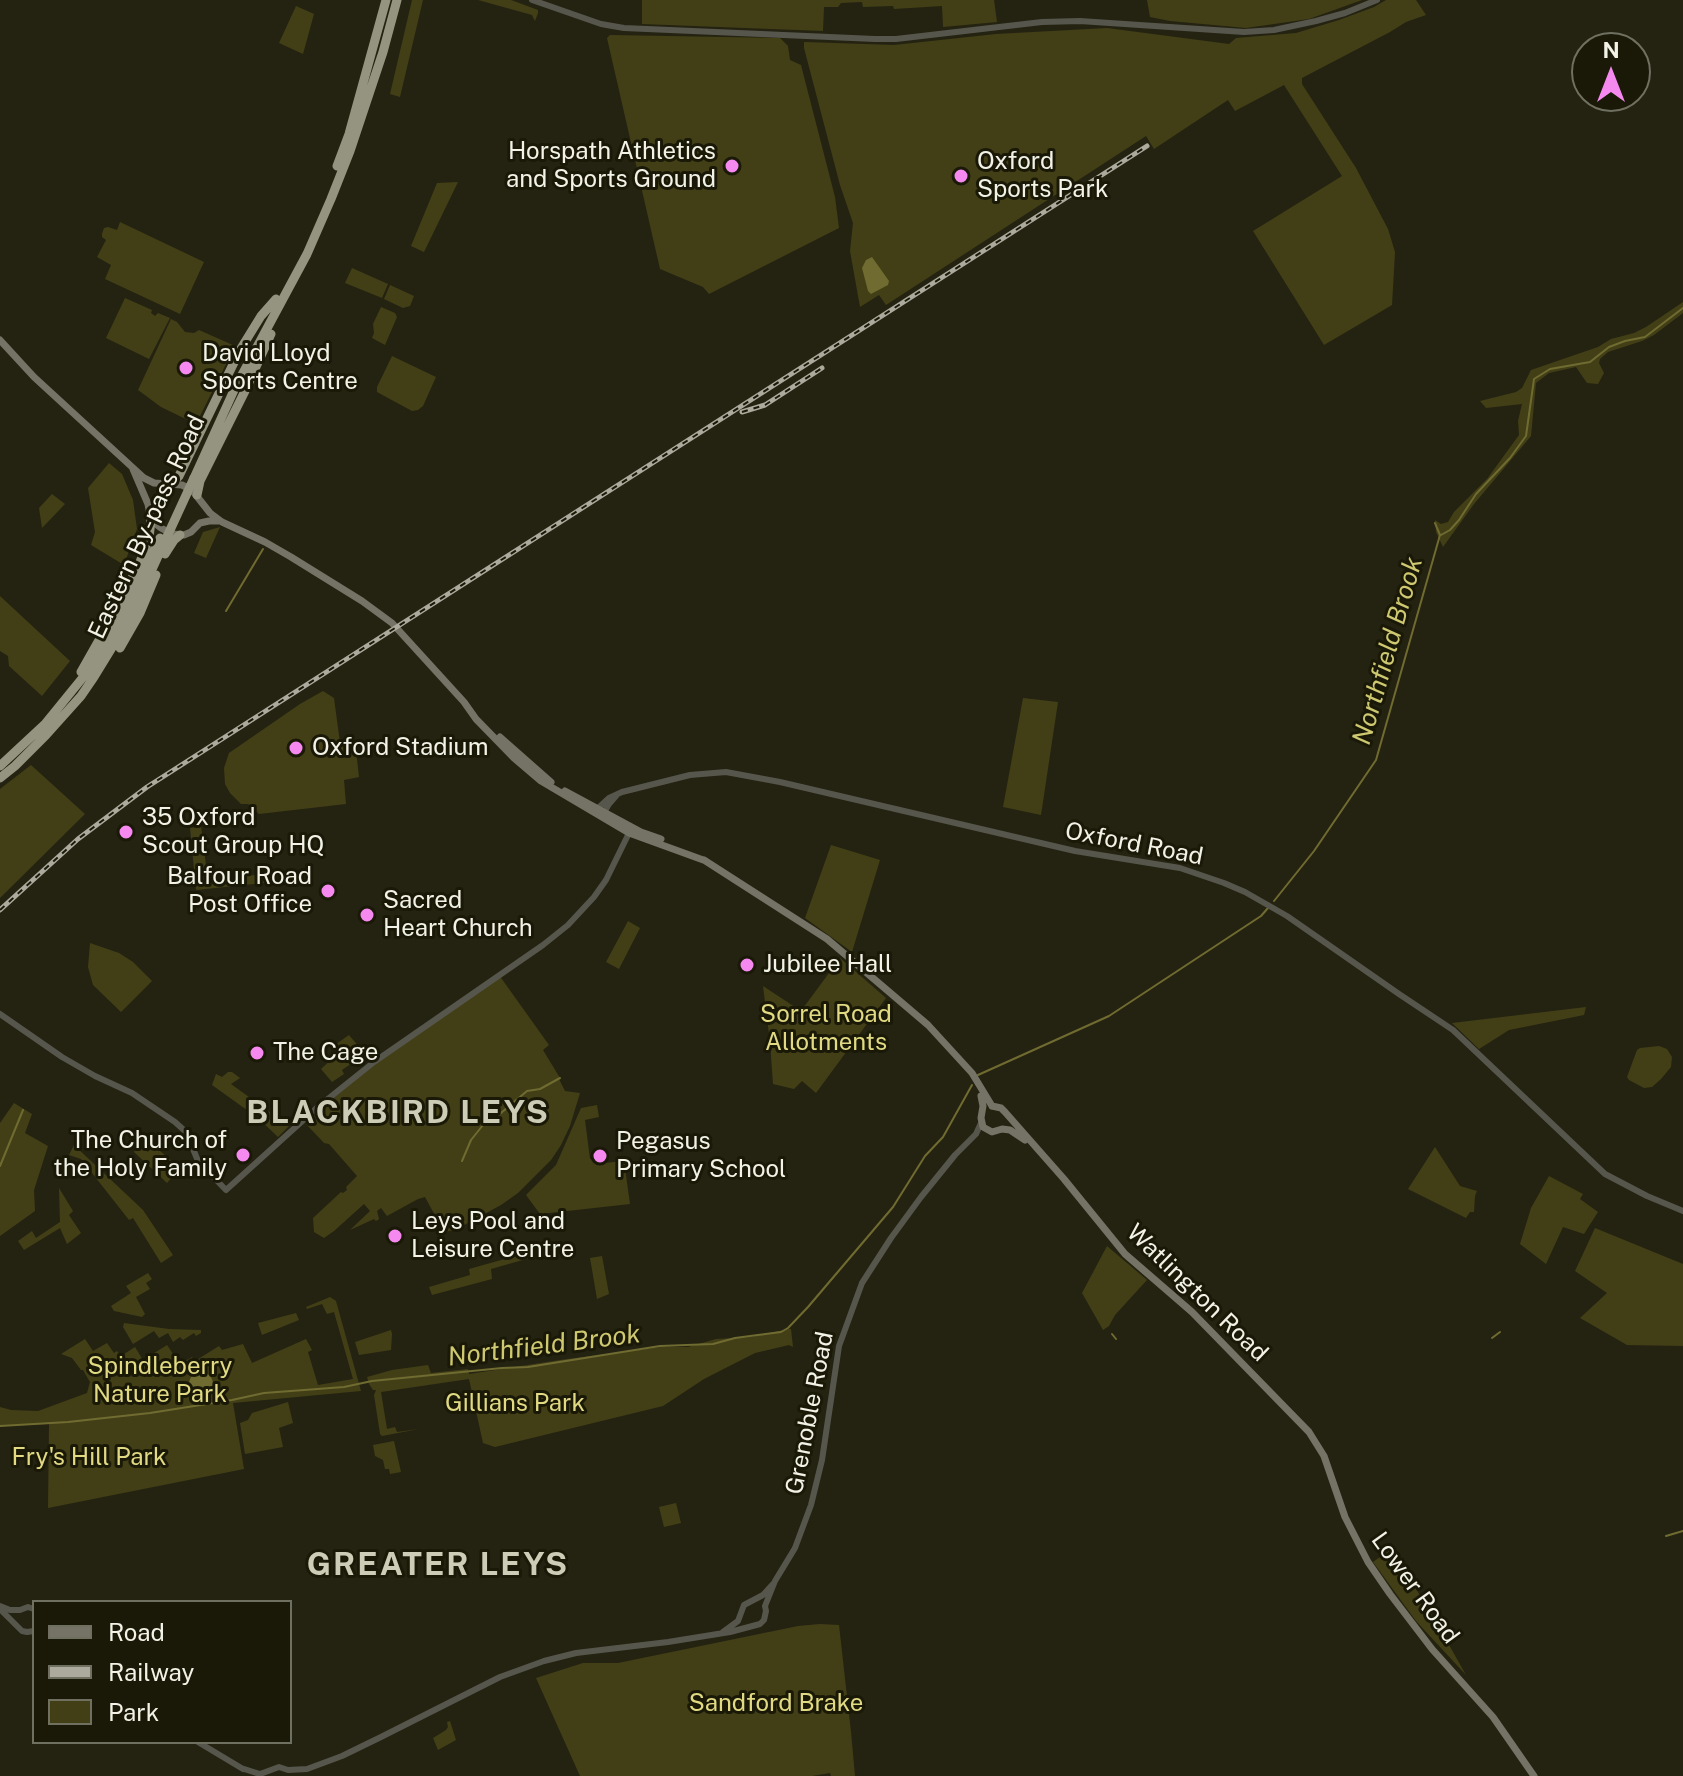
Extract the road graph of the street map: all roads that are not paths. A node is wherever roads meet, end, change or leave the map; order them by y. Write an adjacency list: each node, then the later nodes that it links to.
1 (388, 0): 6 (highway, Eastern By-pass Road)
2 (397, 0): 5 (highway, Eastern By-pass Road)
3 (532, 0): 4 (street)
4 (1377, 0)
5 (307, 254): 11 (highway, Eastern By-pass Road); 13 (highway)
6 (276, 299): 11 (highway, Eastern By-pass Road); 12 (highway)
7 (0, 340): 9 (main road)
8 (0, 347): 9 (main road)
9 (11, 354): 10 (main road)
10 (130, 464): 12 (main road); 14 (main road)
11 (191, 476): 19 (highway, Eastern By-pass Road, bridge)
12 (168, 484): 13 (main road); 14 (main road)
13 (200, 499): 16 (main road); 17 (main road)
14 (148, 504): 15 (main road)
15 (151, 520): 18 (main road); 19 (highway)
16 (222, 522): 17 (main road); 22 (main road)
17 (200, 523): 18 (main road)
18 (180, 535): 19 (highway)
19 (78, 693): 20 (highway, Eastern By-pass Road); 21 (highway, Eastern By-pass Road)
20 (0, 766)
21 (0, 778)
22 (599, 812): 23 (main road); 34 (street, Oxford Road)
23 (631, 830): 24 (street); 25 (main road)
24 (0, 1014)
25 (977, 1082): 26 (main road); 28 (main road)
26 (992, 1106): 27 (main road); 28 (main road)
27 (1005, 1112): 30 (main road); 33 (main road, Watlington Road)
28 (982, 1113): 29 (main road)
29 (981, 1123): 31 (main road); 32 (street, Grenoble Road)
30 (1002, 1129): 31 (main road); 33 (main road, Watlington Road)
31 (992, 1132): 32 (street, Grenoble Road)
32 (971, 1140): 36 (street, Grenoble Road)
33 (1044, 1157): 35 (main road, Watlington Road)
34 (1683, 1211)
35 (1324, 1456): 54 (main road, Lower Road)
36 (775, 1581): 37 (street, Grenoble Road); 38 (street, Grenoble Road)
37 (754, 1600): 38 (street); 42 (street)
38 (765, 1606): 44 (street)
39 (0, 1608): 41 (street); 43 (street)
40 (32, 1609): 41 (street)
41 (20, 1610): 43 (street)
42 (741, 1615): 44 (street); 46 (street)
43 (17, 1625): 45 (street)
44 (755, 1625): 46 (street)
45 (32, 1631)
46 (722, 1633): 49 (street)
47 (201, 1744): 48 (street)
48 (241, 1768): 51 (street); 52 (street)
49 (307, 1769): 50 (street); 53 (street)
50 (290, 1773): 51 (street)
51 (269, 1774)
52 (252, 1776)
53 (298, 1776)
54 (1534, 1776)

